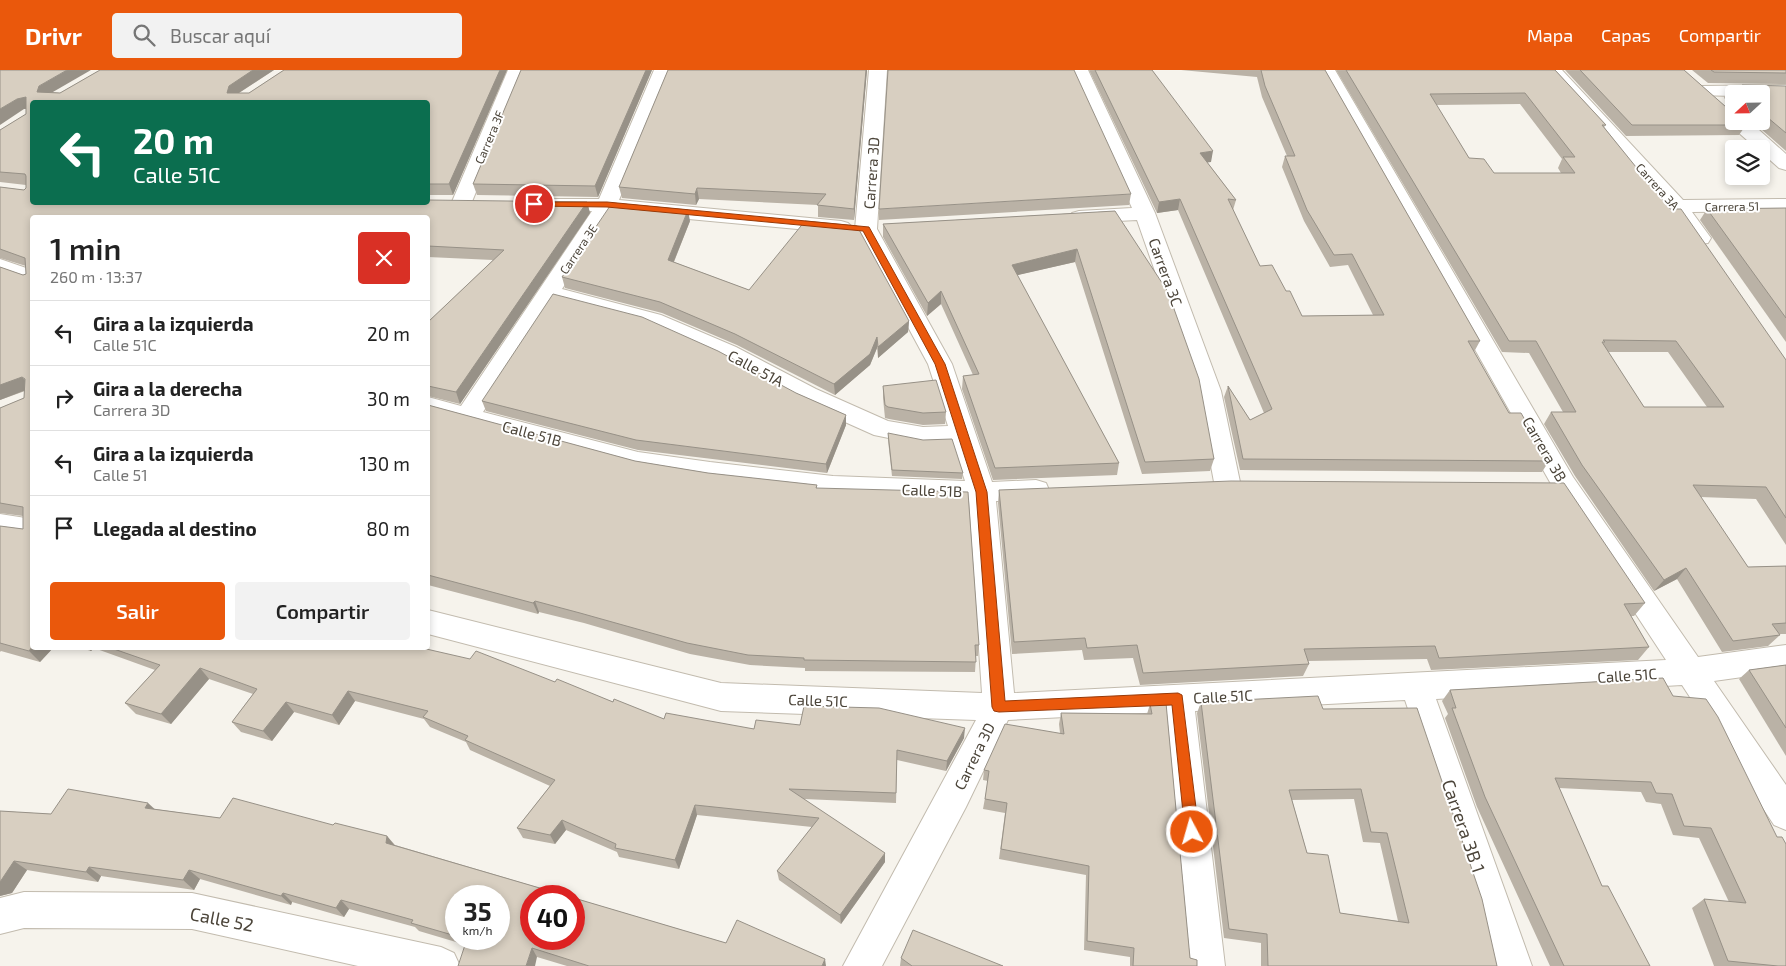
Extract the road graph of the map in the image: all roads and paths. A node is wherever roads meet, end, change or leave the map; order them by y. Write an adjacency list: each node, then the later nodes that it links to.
1 (517, 70): 13 (street, Carrera 3F)
2 (663, 70): 15 (street, Carrera 3E)
3 (878, 70): 20 (street, Carrera 3D)
4 (1079, 70): 18 (street, Carrera 3C)
5 (1326, 70): 30 (street, Carrera 3B)
6 (1552, 70): 17 (street, Carrera 3A)
7 (1725, 87): 10 (street)
8 (1770, 89): 9 (street)
9 (1786, 90)
10 (1725, 111)
11 (1747, 130): 12 (street)
12 (1786, 164)
13 (461, 204)
14 (530, 204): 15 (street)
15 (607, 205): 20 (street); 24 (street, Carrera 3E)
16 (1786, 205): 17 (street, Carrera 51)
17 (1678, 206): 21 (street, Carrera 3A)
18 (1145, 213): 19 (street); 28 (street, Carrera 3C)
19 (1055, 218)
20 (876, 228): 27 (street, Carrera 3D)
21 (1710, 253)
22 (0, 266): 23 (street)
23 (30, 277)
24 (549, 293): 26 (street, Carrera 3E); 27 (street, Calle 51A)
25 (430, 407): 26 (street, Calle 51B)
26 (467, 416): 32 (street, Calle 51B)
27 (962, 434): 32 (street, Carrera 3D)
28 (1227, 483)
29 (1535, 484): 30 (street)
30 (1564, 484): 37 (street, Carrera 3B)
31 (1060, 489): 32 (street, Calle 51B)
32 (982, 492): 40 (street, Carrera 3D)
33 (0, 524): 34 (street)
34 (30, 528)
35 (430, 623): 40 (street, Calle 51C)
36 (1786, 658): 37 (street, Calle 51C)
37 (1692, 671): 38 (street, Calle 51C); 41 (street, Carrera 3B)
38 (1416, 686): 39 (street, Calle 51C); 46 (street, Carrera 3B 1)
39 (1178, 699): 40 (street, Calle 51C); 45 (street)
40 (999, 707): 44 (street, Carrera 3D)
41 (1786, 814)
42 (0, 916): 43 (street, Calle 52)
43 (440, 966)
44 (862, 966)
45 (1206, 966)
46 (1513, 966)

